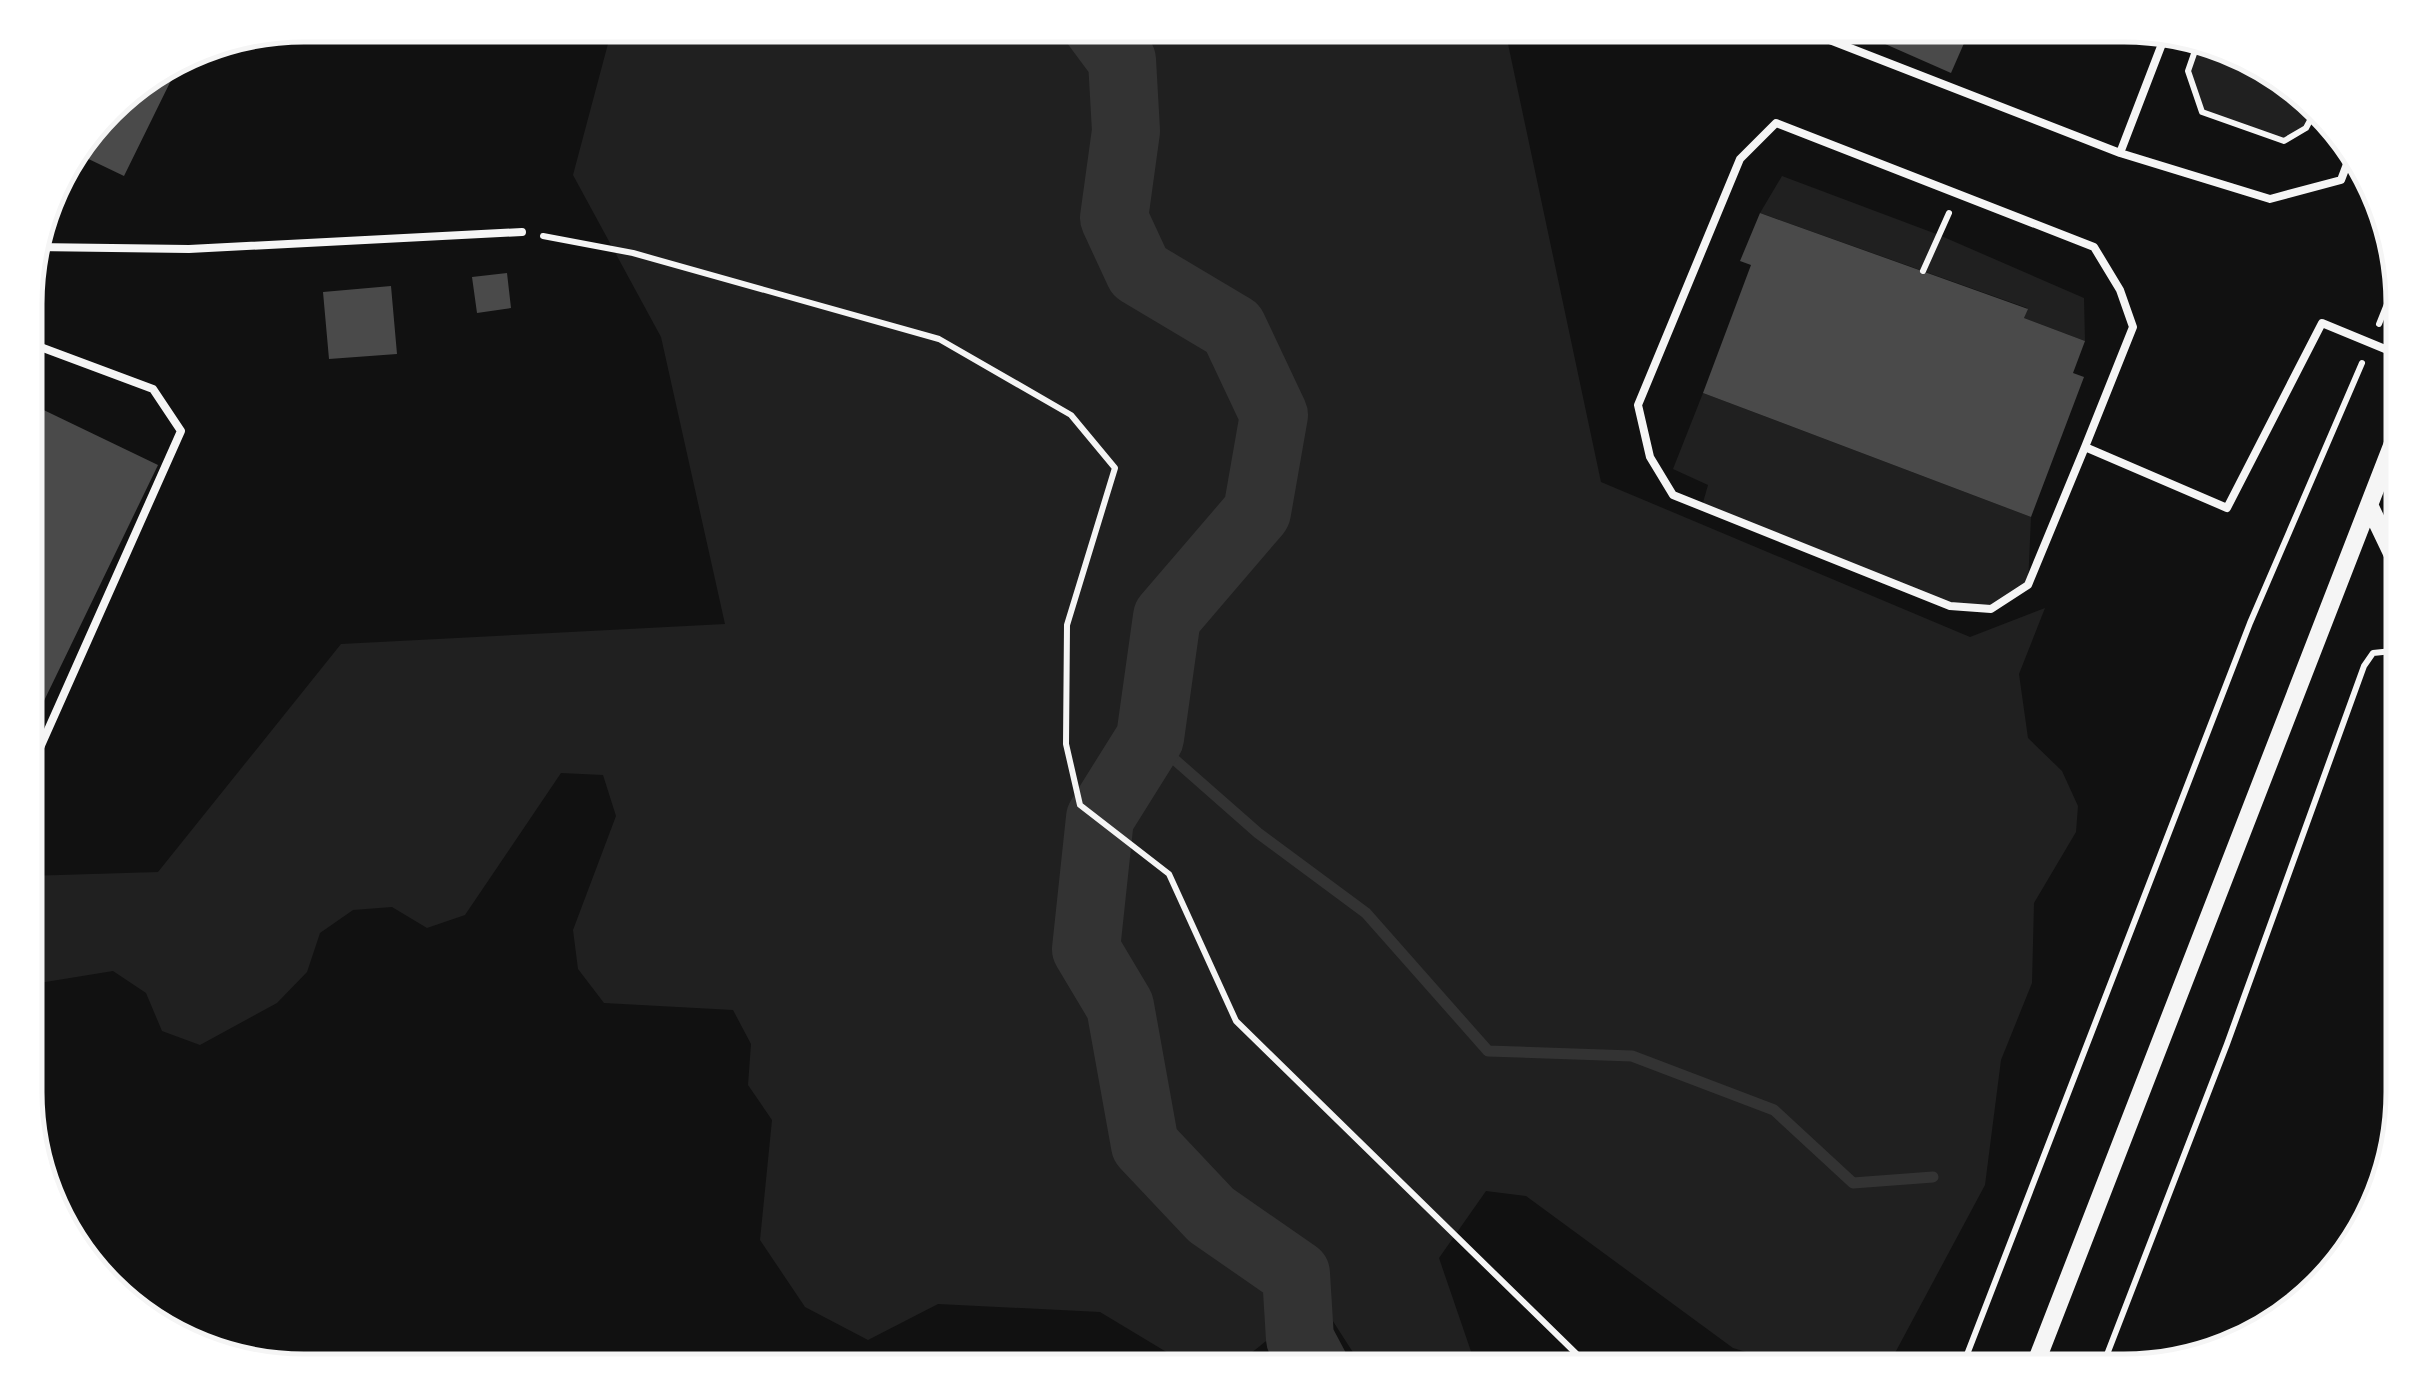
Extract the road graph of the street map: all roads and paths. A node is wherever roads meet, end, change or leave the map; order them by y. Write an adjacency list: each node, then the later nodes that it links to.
1 (1835, 42): 5 (lane)
2 (2161, 46): 5 (lane)
3 (2195, 52): 4 (path)
4 (2310, 120)
5 (2120, 154): 6 (lane)
6 (2345, 167)
7 (1958, 194): 10 (path); 15 (lane); 15 (lane)
8 (522, 232): 9 (lane); 21 (path)
9 (49, 247)
10 (1923, 271)
11 (2385, 308): 12 (path)
12 (2370, 345): 14 (lane); 15 (lane); 22 (path)
13 (43, 348): 20 (lane)
14 (2385, 350)
15 (2085, 448)
16 (2385, 466): 17 (street)
17 (2370, 507): 18 (street); 23 (street)
18 (2385, 538)
19 (2385, 652): 24 (path)
20 (43, 741)
21 (1577, 1353)
22 (1968, 1353)
23 (2040, 1353)
24 (2107, 1353)

